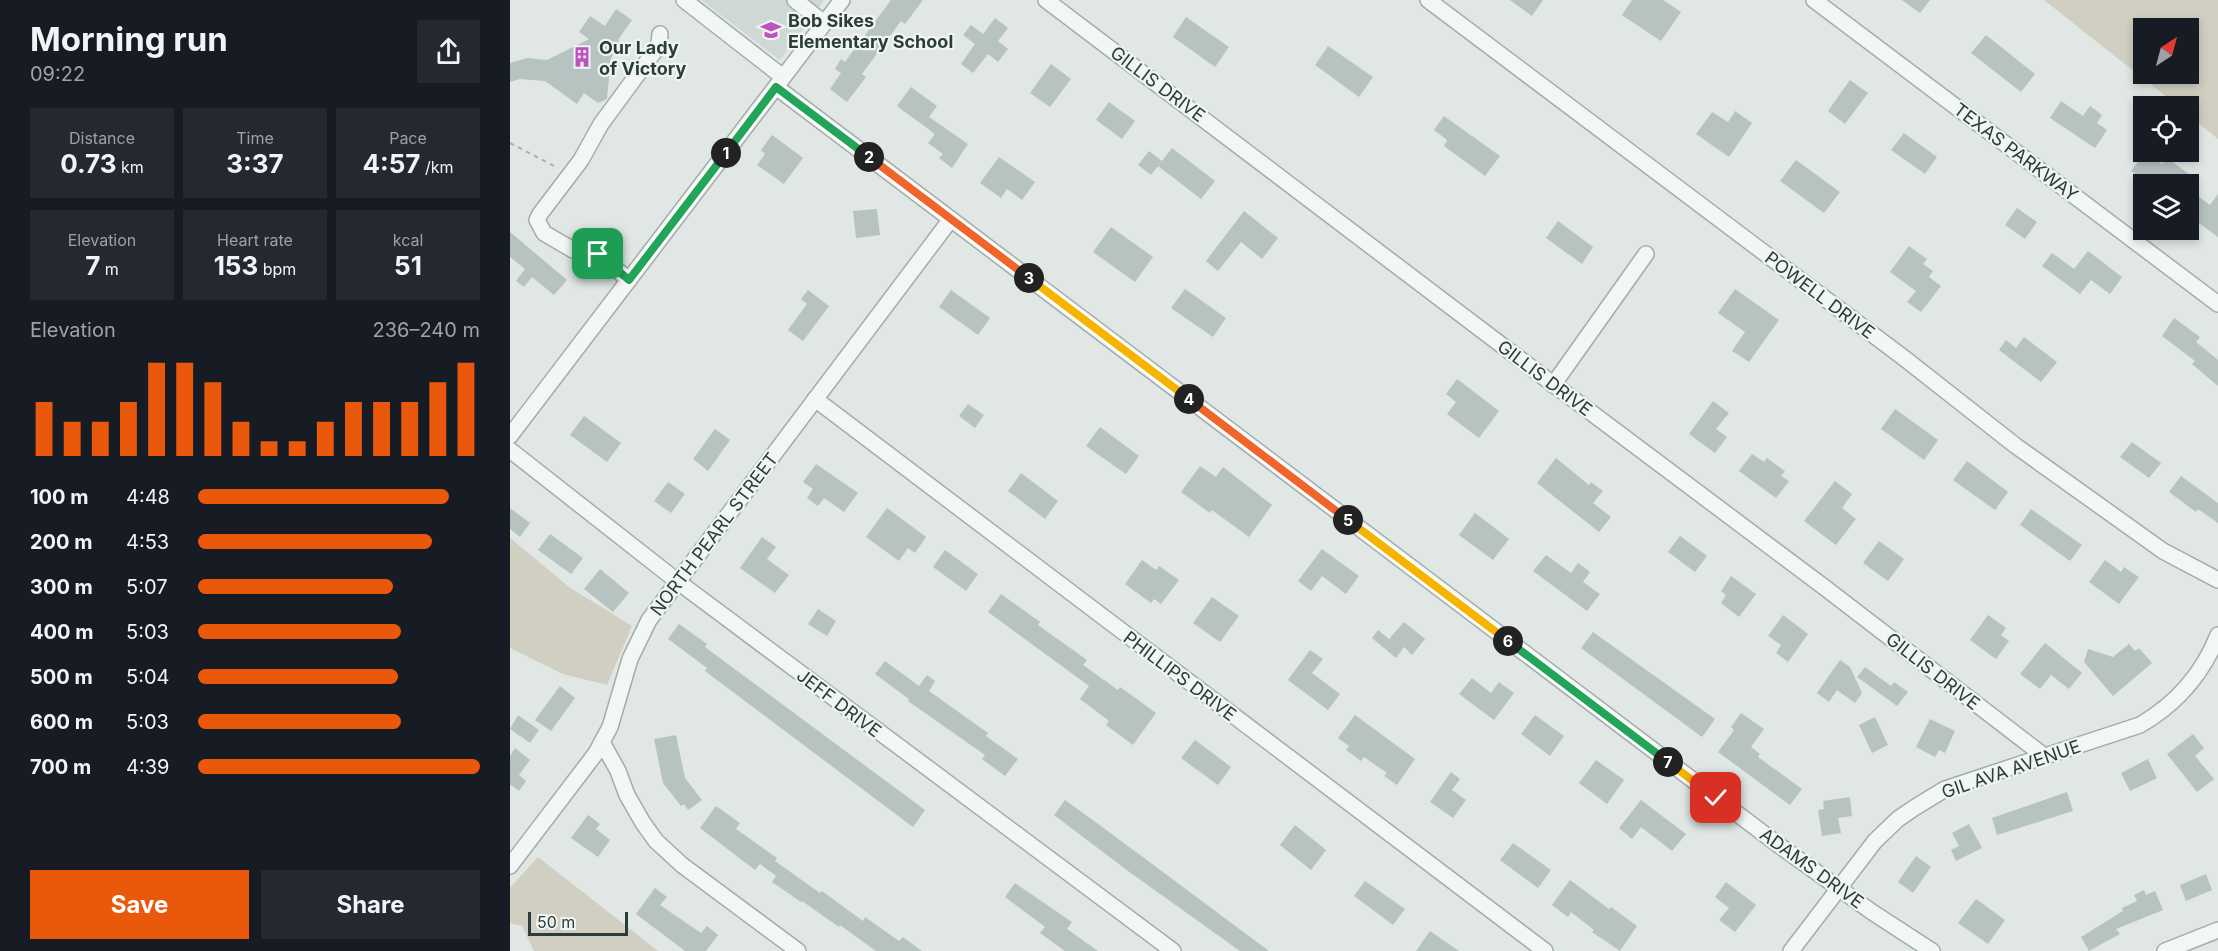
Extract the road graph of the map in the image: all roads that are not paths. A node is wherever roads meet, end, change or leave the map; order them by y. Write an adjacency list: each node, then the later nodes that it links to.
1 (684, 0): 9 (street, ADAMS DRIVE)
2 (795, 0): 7 (street)
3 (842, 0): 7 (street)
4 (1046, 0): 14 (street, GILLIS DRIVE)
5 (1428, 0): 18 (street, POWELL DRIVE)
6 (1815, 0): 13 (street, TEXAS PARKWAY)
7 (824, 23): 9 (street)
8 (660, 34): 12 (street)
9 (780, 82): 10 (street, ADAMS DRIVE); 12 (street)
10 (951, 219): 15 (street, NORTH PEARL STREET); 24 (street, ADAMS DRIVE)
11 (1646, 254): 14 (street)
12 (629, 280): 16 (street)
13 (2218, 304)
14 (1553, 385): 22 (street, GILLIS DRIVE)
15 (815, 399): 19 (street, NORTH PEARL STREET); 28 (street, PHILLIPS DRIVE)
16 (510, 436)
17 (510, 450): 19 (street, JEFF DRIVE)
18 (2218, 580)
19 (677, 581): 21 (street, NORTH PEARL STREET); 27 (street, JEFF DRIVE)
20 (2218, 635): 22 (street, GIL AVA AVENUE)
21 (602, 742): 23 (street, NORTH PEARL STREET); 26 (street)
22 (2044, 756): 24 (street, GIL AVA AVENUE)
23 (510, 866)
24 (1839, 889): 29 (street, GIL AVA AVENUE); 30 (street, ADAMS DRIVE)
25 (2218, 930): 31 (street)
26 (798, 951)
27 (1173, 951)
28 (1545, 951)
29 (1791, 951)
30 (1932, 951)
31 (2165, 951)

